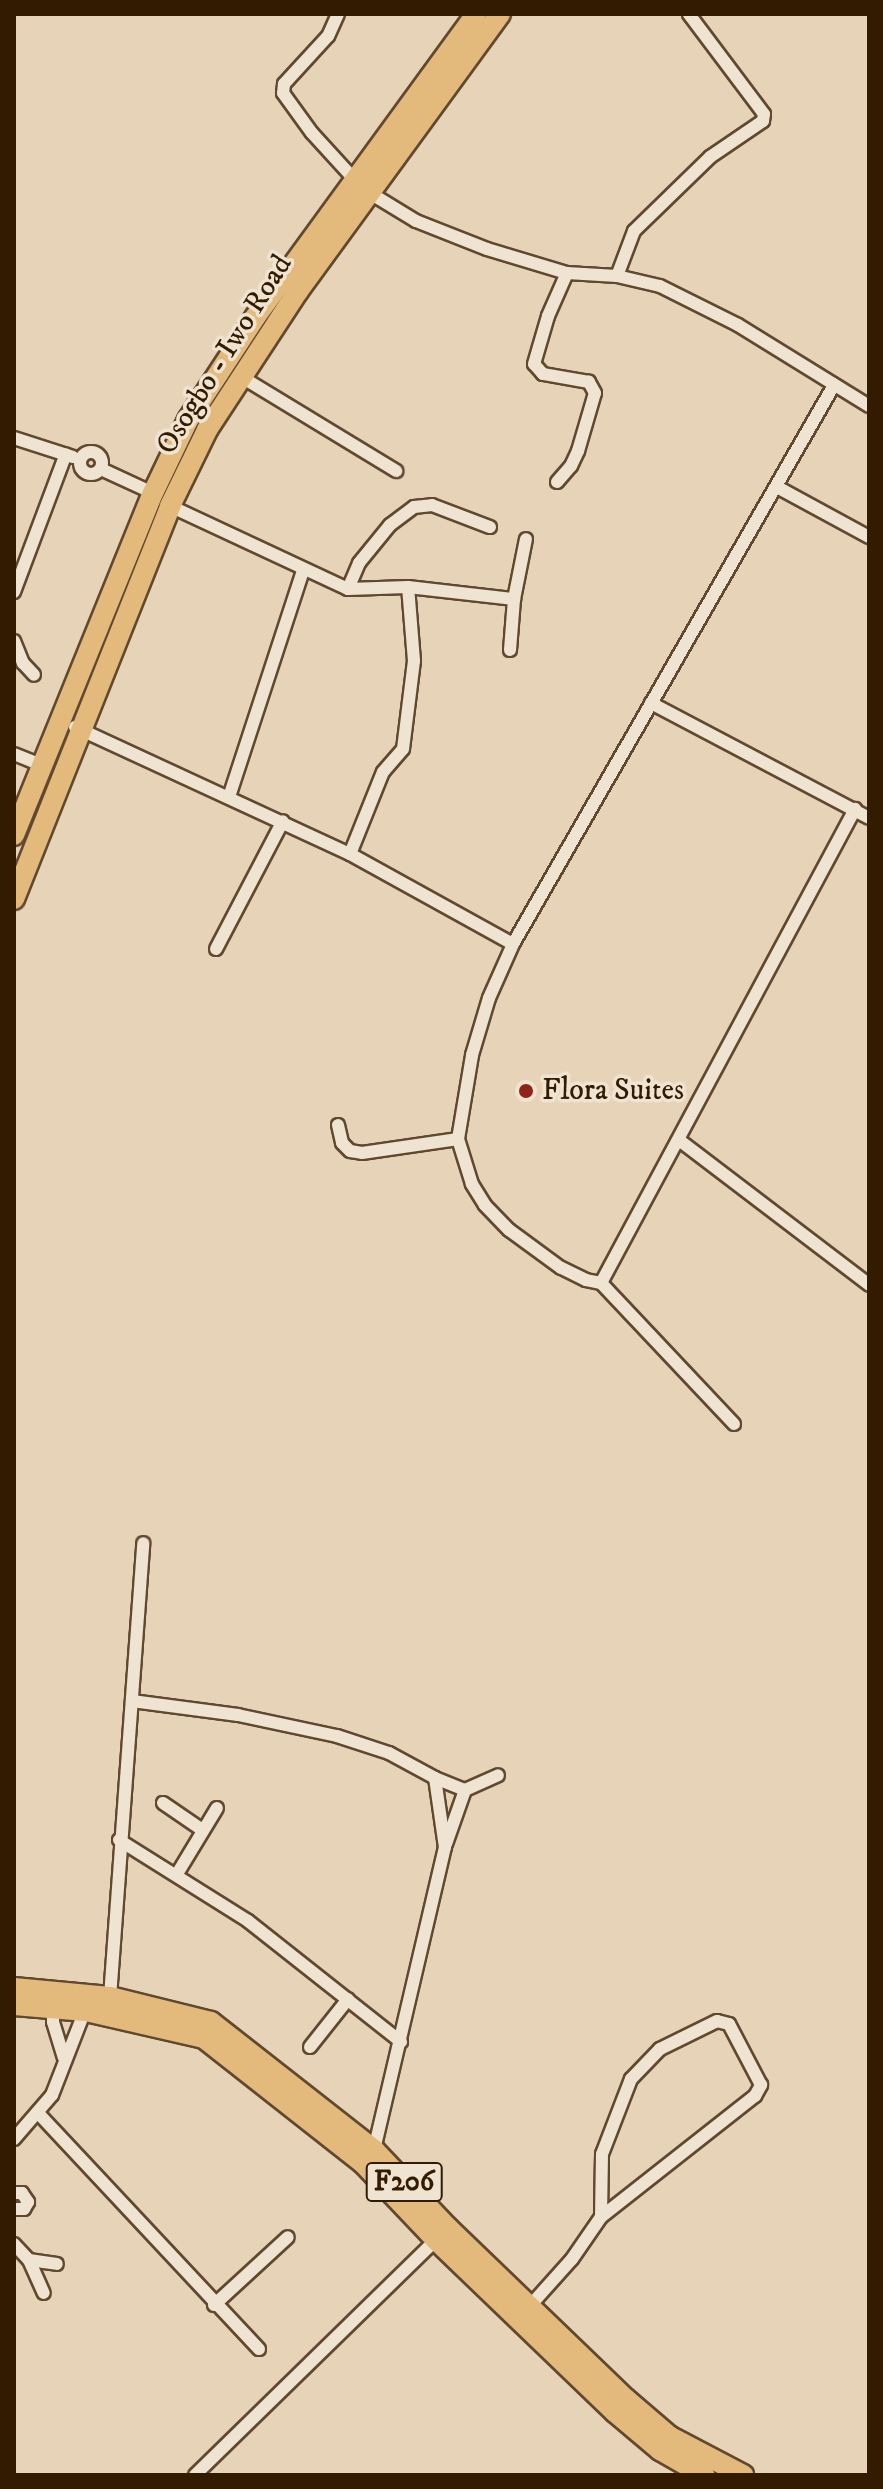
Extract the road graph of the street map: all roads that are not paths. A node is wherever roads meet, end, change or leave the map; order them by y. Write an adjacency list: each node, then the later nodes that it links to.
1 (338, 14): 5 (street)
2 (476, 14): 5 (main road, Osogbo - Iwo Road)
3 (500, 14): 5 (main road, Osogbo - Iwo Road)
4 (689, 14): 8 (street)
5 (362, 186): 6 (main road, Osogbo - Iwo Road); 7 (street)
6 (324, 239): 9 (main road, Osogbo - Iwo Road); 17 (main road, Osogbo - Iwo Road)
7 (567, 273): 8 (street); 15 (street)
8 (617, 276): 10 (street)
9 (240, 376): 14 (street); 18 (main road, Osogbo - Iwo Road)
10 (834, 385): 11 (street); 16 (street)
11 (869, 406)
12 (14, 438): 13 (street)
13 (66, 454): 17 (street); 23 (street)
14 (396, 471)
15 (557, 482)
16 (777, 487): 20 (street); 30 (street)
17 (153, 493): 31 (main road, Osogbo - Iwo Road)
18 (170, 506): 22 (street); 32 (main road, Osogbo - Iwo Road)
19 (490, 527): 25 (street)
20 (869, 537)
21 (526, 539): 26 (street)
22 (303, 570): 25 (street); 35 (street)
23 (15, 587)
24 (408, 587): 25 (street); 26 (street); 40 (street)
25 (348, 589)
26 (514, 599): 28 (street)
27 (14, 641): 29 (street)
28 (510, 650)
29 (34, 675)
30 (651, 703): 36 (street); 42 (street)
31 (59, 721): 32 (street); 34 (main road, Osogbo - Iwo Road)
32 (81, 728): 35 (street); 41 (main road, Osogbo - Iwo Road)
33 (15, 759): 34 (street)
34 (43, 766): 39 (main road, Osogbo - Iwo Road)
35 (229, 797): 38 (street)
36 (855, 809): 37 (street); 46 (street)
37 (869, 818)
38 (283, 821): 40 (street); 43 (street)
39 (14, 835)
40 (350, 854): 42 (street)
41 (14, 899)
42 (513, 944): 45 (street)
43 (216, 949)
44 (338, 1125): 45 (street)
45 (458, 1139): 47 (street)
46 (679, 1140): 47 (street); 48 (street)
47 (601, 1283): 49 (street)
48 (869, 1285)
49 (734, 1424)
50 (143, 1543): 51 (street)
51 (132, 1701): 53 (street); 58 (street)
52 (498, 1775): 54 (street)
53 (435, 1778): 54 (street); 59 (street)
54 (465, 1790): 59 (street)
55 (163, 1803): 57 (street)
56 (217, 1808): 57 (street)
57 (201, 1829): 60 (street)
58 (119, 1840): 60 (street); 62 (street)
59 (445, 1847): 67 (street)
60 (177, 1874): 63 (street)
61 (14, 1988): 64 (main road, F206)
62 (110, 1997): 65 (main road, F206); 72 (main road, F206)
63 (348, 1999): 67 (street); 68 (street)
64 (54, 2000): 65 (main road, F206); 66 (main road, F206); 69 (street)
65 (86, 2002): 69 (street); 76 (main road, F206)
66 (14, 2005)
67 (401, 2042): 72 (street)
68 (310, 2047)
69 (64, 2057): 70 (street)
70 (39, 2114): 71 (street); 82 (street)
71 (14, 2139)
72 (374, 2150): 76 (main road, F206)
73 (14, 2193): 74 (street)
74 (15, 2212)
75 (601, 2217): 75 (street); 83 (street)
76 (442, 2234): 83 (main road, F206); 85 (street); 86 (main road, F206)
77 (288, 2237): 82 (street)
78 (14, 2244): 79 (street)
79 (29, 2260): 80 (street); 81 (street)
80 (57, 2264)
81 (44, 2293)
82 (214, 2305): 84 (street)
83 (529, 2307): 87 (main road, F206)
84 (259, 2349)
85 (195, 2475)
86 (704, 2475)
87 (743, 2475)

